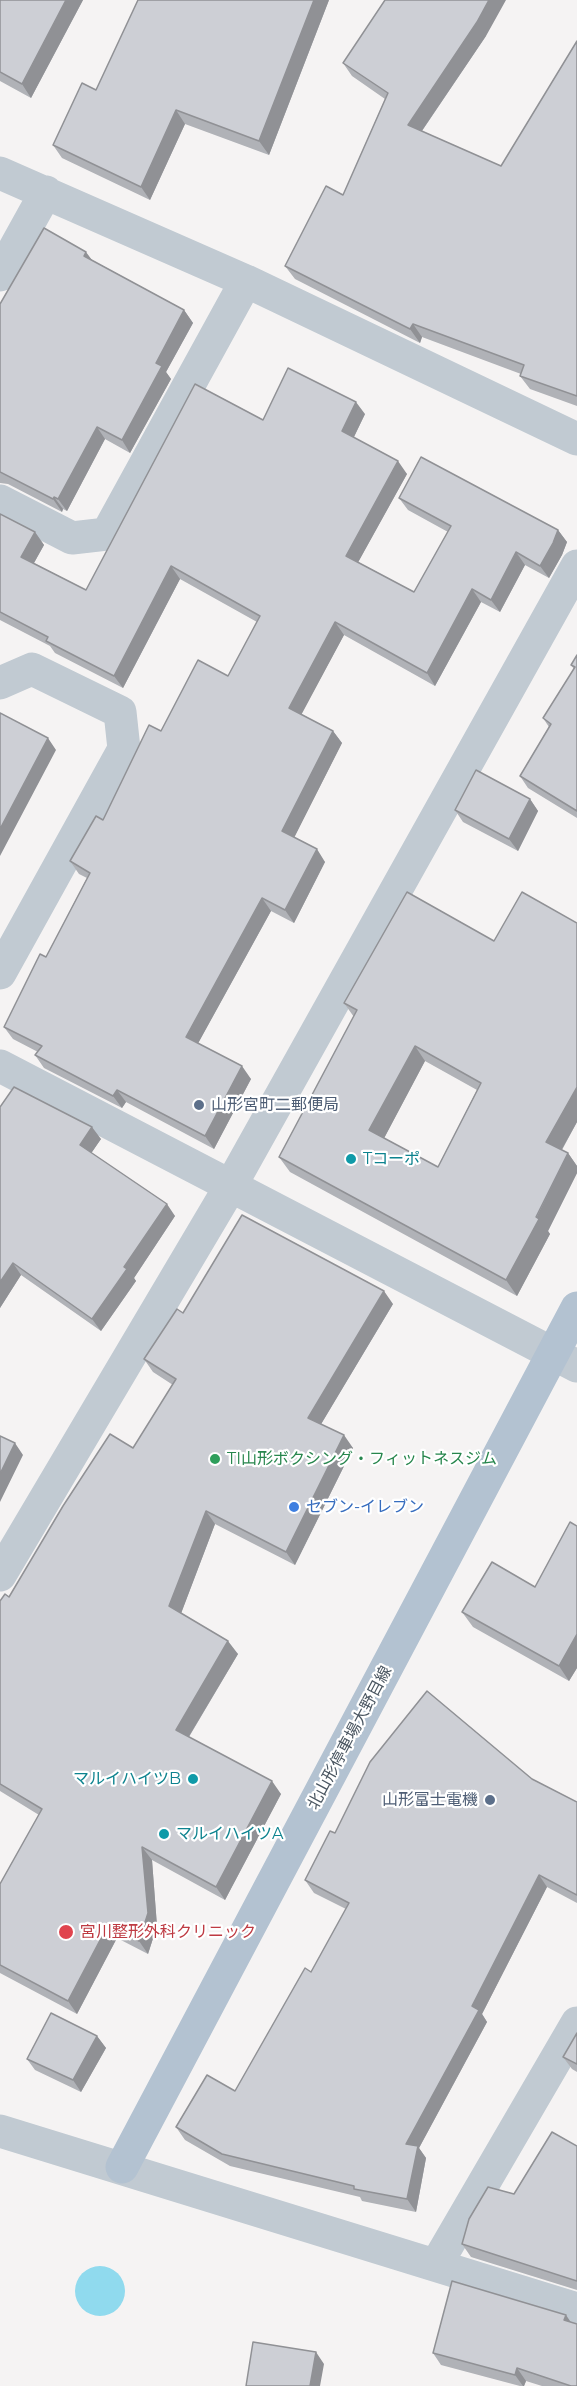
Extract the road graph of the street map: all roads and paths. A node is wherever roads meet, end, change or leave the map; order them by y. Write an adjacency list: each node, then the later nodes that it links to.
1 (0, 173): 2 (street)
2 (46, 192): 3 (street); 4 (street)
3 (0, 274)
4 (246, 281): 5 (street); 6 (street)
5 (577, 439)
6 (0, 501)
7 (577, 566): 12 (street)
8 (0, 682): 9 (street)
9 (11, 928): 10 (street)
10 (0, 973)
11 (0, 1066): 12 (street)
12 (230, 1187): 14 (street); 15 (street)
13 (577, 1308): 14 (main road, 北山形停車場大野目線)
14 (565, 1360): 18 (main road, 北山形停車場大野目線)
15 (5, 1556)
16 (577, 2023): 19 (street)
17 (0, 2131): 18 (street)
18 (122, 2167): 19 (street)
19 (436, 2265): 20 (street)
20 (577, 2309)

